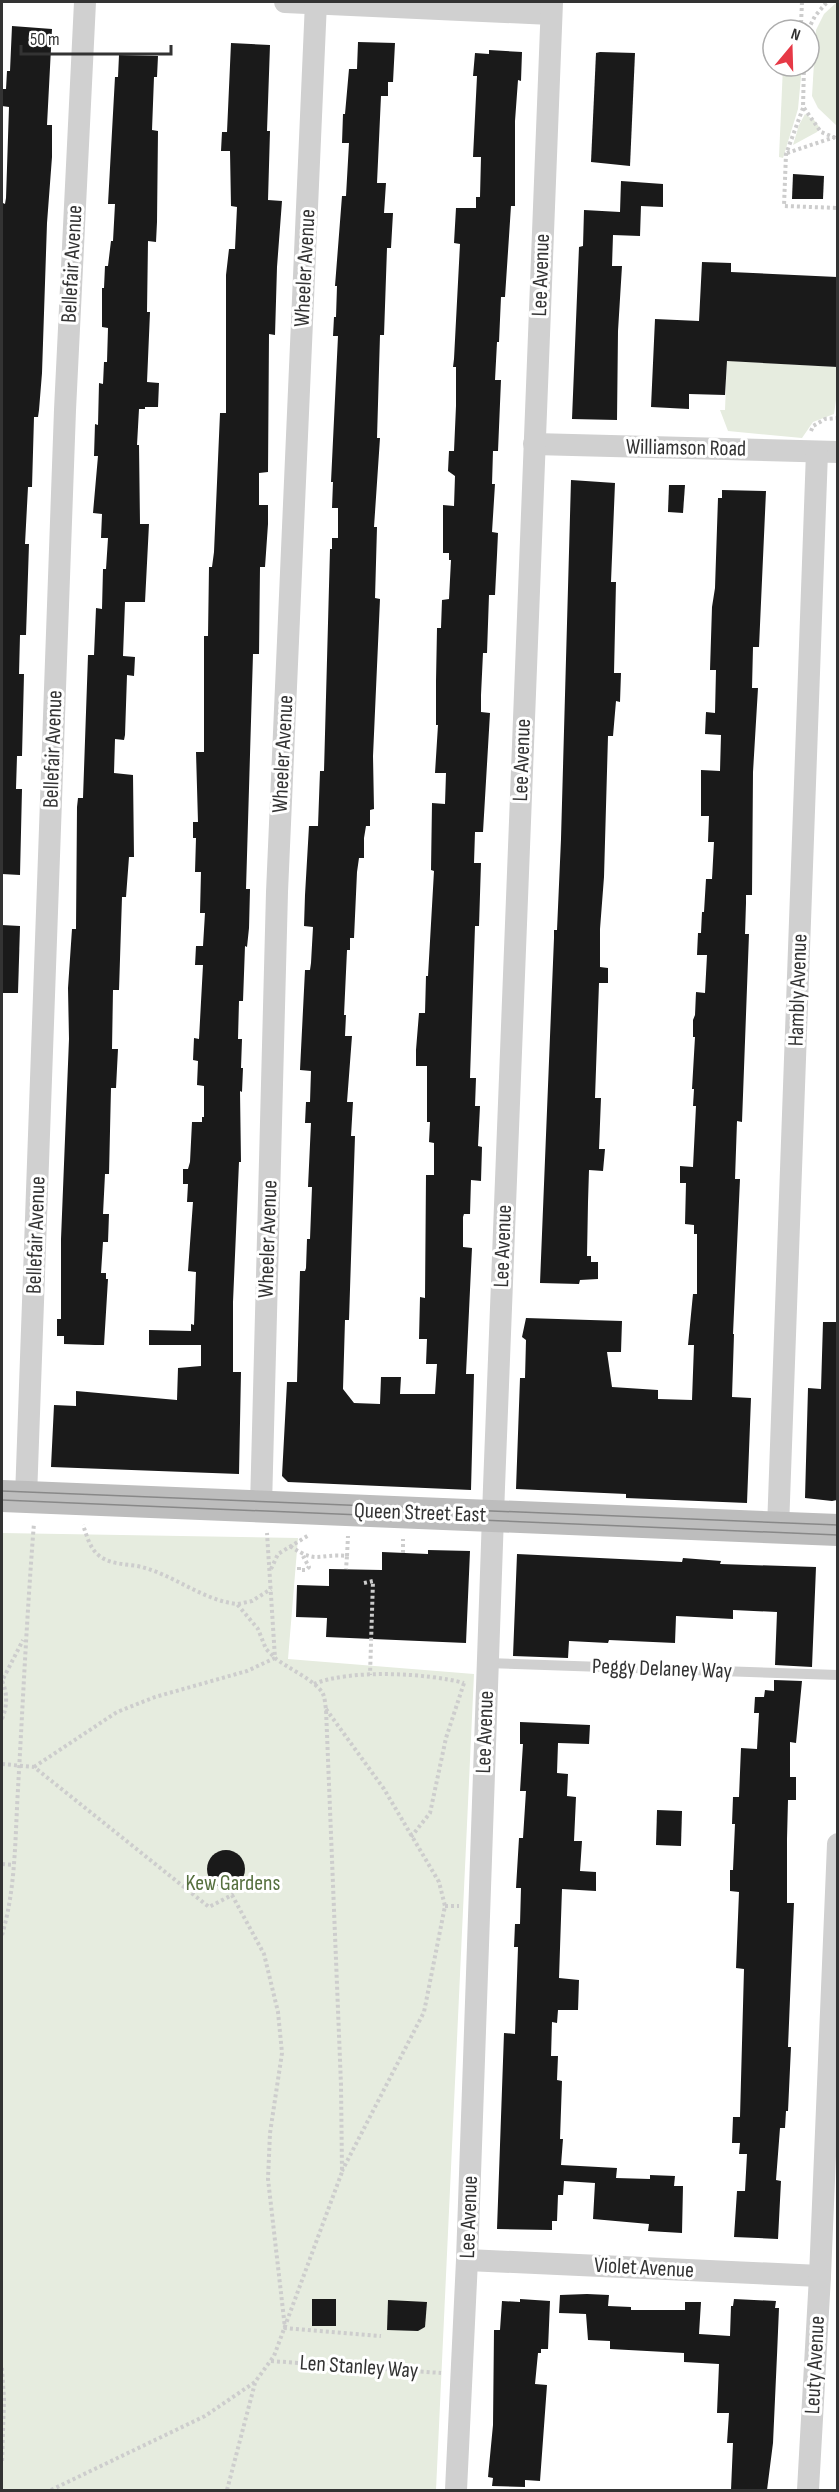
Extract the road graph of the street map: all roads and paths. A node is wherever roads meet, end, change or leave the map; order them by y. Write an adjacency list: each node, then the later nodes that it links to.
1 (85, 2): 17 (street, Bellefair Avenue)
2 (285, 2): 3 (street)
3 (316, 2): 6 (street); 19 (street, Wheeler Avenue)
4 (802, 2): 7 (path)
5 (827, 2): 8 (path)
6 (551, 8): 15 (street, Lee Avenue)
7 (801, 18)
8 (813, 18)
9 (804, 78): 10 (path)
10 (803, 108): 11 (path); 12 (path)
11 (836, 138): 12 (path)
12 (786, 154): 13 (path)
13 (837, 208)
14 (837, 418): 16 (path)
15 (534, 444): 16 (street, Williamson Road); 18 (street, Lee Avenue)
16 (821, 448): 21 (street, Hambly Avenue)
17 (20, 1505): 19 (main road, Queen Street East); 38 (path)
18 (493, 1515): 19 (main road, Queen Street East); 21 (main road, Queen Street East); 40 (street, Lee Avenue)
19 (264, 1520): 32 (path)
20 (83, 1525): 35 (path)
21 (778, 1528): 22 (main road, Queen Street East)
22 (837, 1530)
23 (309, 1535): 26 (path)
24 (348, 1536): 29 (path)
25 (403, 1539): 27 (path)
26 (290, 1546): 28 (path); 32 (path)
27 (403, 1553)
28 (303, 1556): 29 (path); 30 (path)
29 (347, 1556): 31 (path)
30 (299, 1567)
31 (346, 1569)
32 (270, 1571): 34 (path)
33 (364, 1582): 36 (path)
34 (271, 1589): 35 (path); 39 (path)
35 (237, 1604): 39 (path)
36 (370, 1624): 37 (path); 41 (path)
37 (362, 1625)
38 (25, 1637): 43 (path); 50 (path)
39 (275, 1658): 46 (path); 51 (path)
40 (487, 1663): 42 (lane, Peggy Delaney Way); 60 (street, Lee Avenue)
41 (370, 1675): 44 (path); 46 (path)
42 (837, 1675)
43 (2, 1681): 48 (path)
44 (464, 1683): 45 (path); 52 (path)
45 (474, 1683)
46 (314, 1684): 47 (path)
47 (326, 1709): 52 (path); 59 (path)
48 (2, 1719)
49 (2, 1764): 50 (path)
50 (19, 1765): 51 (path); 55 (path)
51 (34, 1767): 62 (path)
52 (411, 1837): 56 (path)
53 (837, 1844): 61 (street, Leuty Avenue)
54 (2, 1864): 55 (path)
55 (13, 1865): 58 (path)
56 (445, 1906): 57 (path); 59 (path)
57 (465, 1906)
58 (2, 1935)
59 (342, 2172): 62 (path)
60 (467, 2260): 61 (street, Violet Avenue); 71 (street, Lee Avenue)
61 (820, 2276): 72 (street, Leuty Avenue)
62 (285, 2328): 63 (path); 64 (path)
63 (381, 2336)
64 (271, 2361): 66 (path, Len Stanley Way); 67 (path)
65 (2, 2368): 68 (path)
66 (447, 2373)
67 (255, 2382): 69 (path); 70 (path)
68 (2, 2463)
69 (51, 2490)
70 (227, 2490)
71 (456, 2490)
72 (808, 2490): 73 (lane)
73 (819, 2490)

